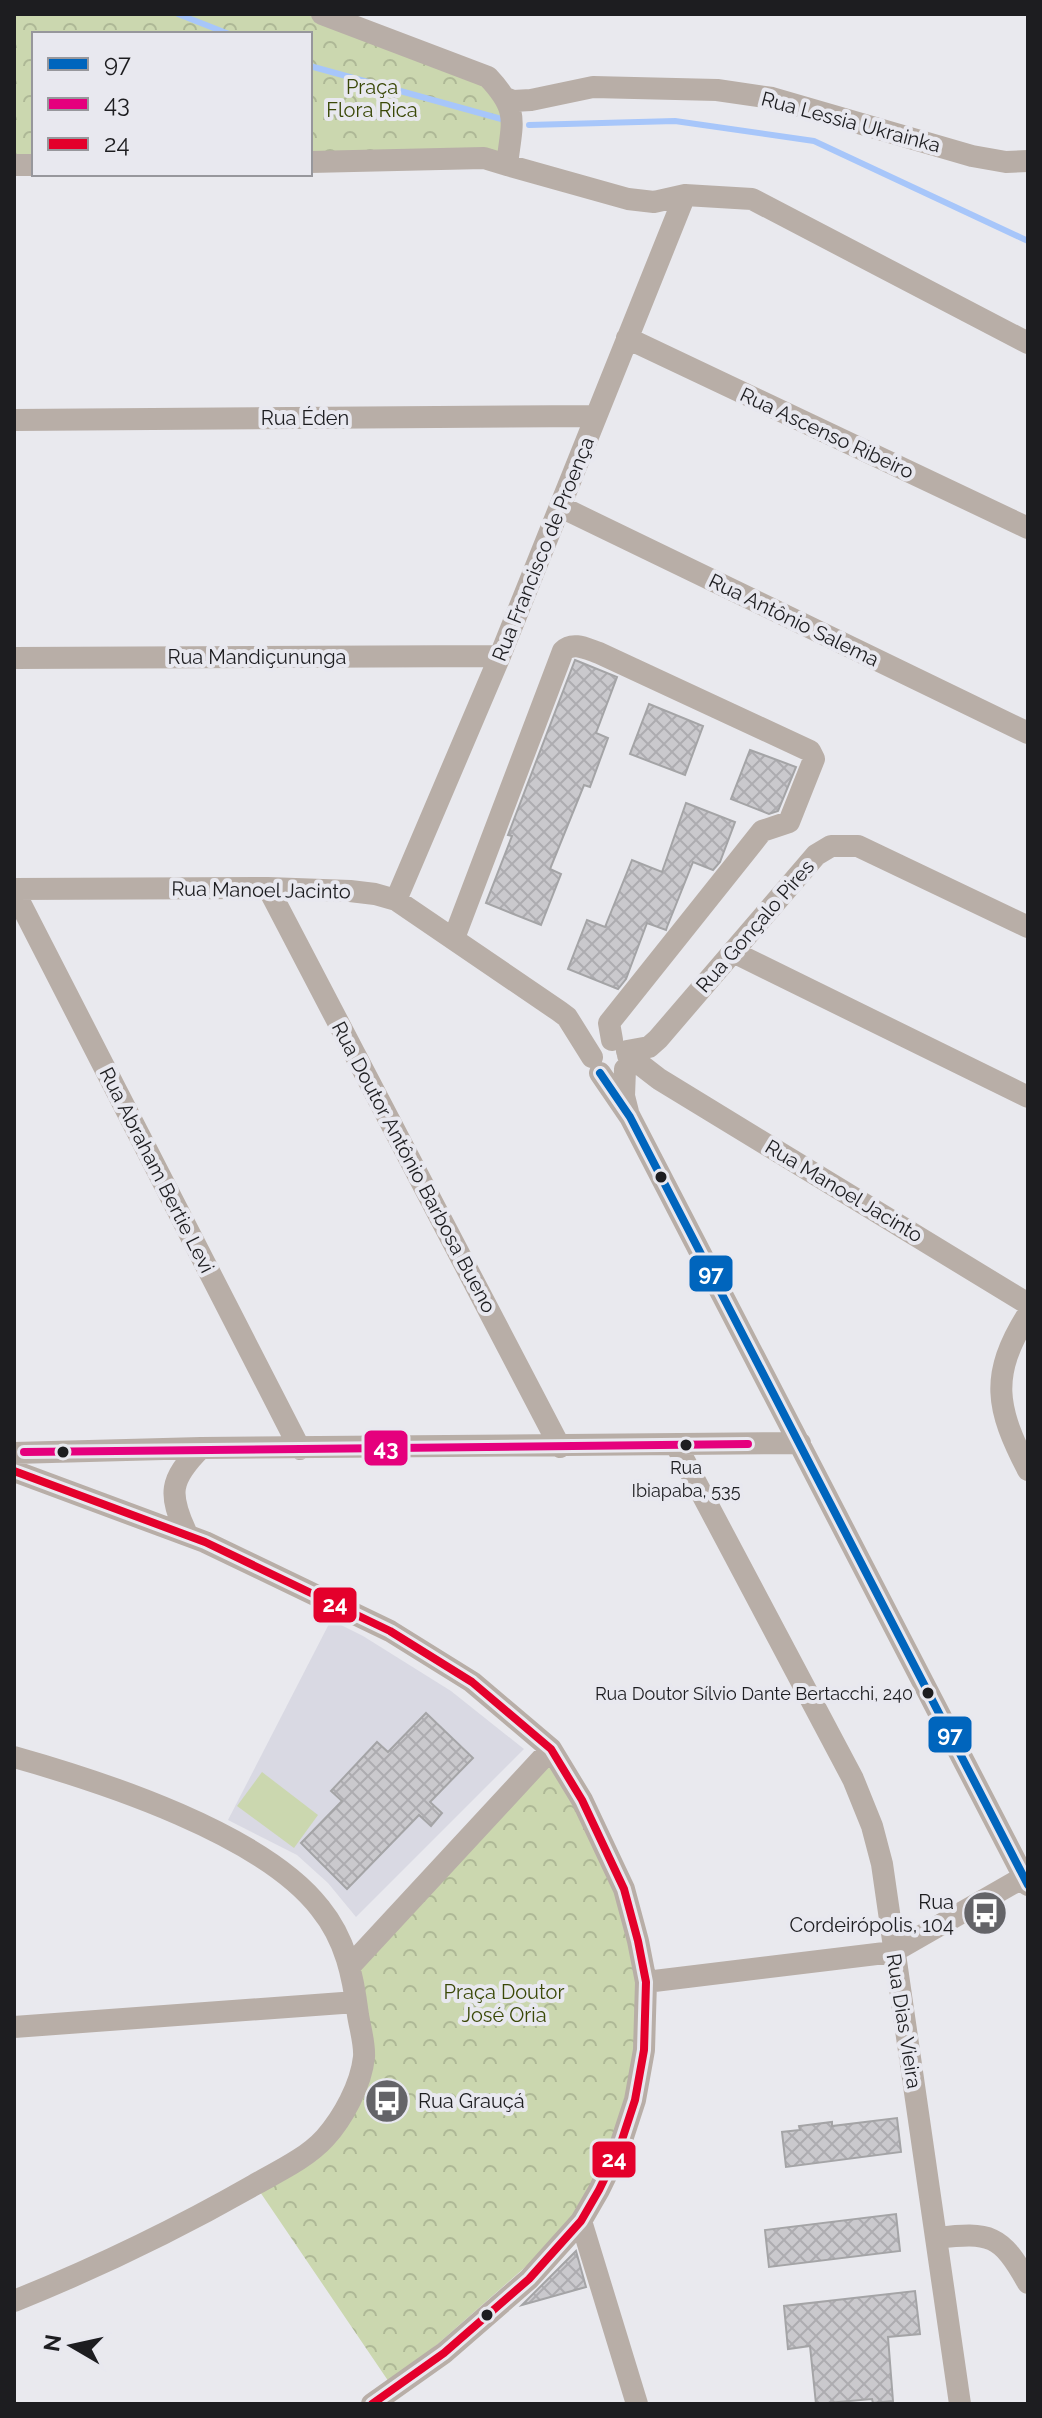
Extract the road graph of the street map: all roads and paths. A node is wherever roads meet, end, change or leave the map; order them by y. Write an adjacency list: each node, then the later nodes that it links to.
1 (322, 14): 2 (street)
2 (510, 106): 3 (street, Rua Lessia Ukrainka); 5 (street)
3 (1028, 161)
4 (312, 162): 5 (street)
5 (507, 165): 6 (street)
6 (685, 195): 7 (street, Rua Francisco de Proença); 8 (street)
7 (627, 338): 9 (street, Rua Francisco de Proença); 12 (street, Rua Ascenso Ribeiro)
8 (1028, 343)
9 (596, 416): 10 (street, Rua Éden); 11 (street, Rua Francisco de Proença)
10 (14, 420)
11 (561, 507): 13 (street, Rua Francisco de Proença); 15 (street, Rua Antônio Salema)
12 (1028, 528)
13 (500, 656): 14 (street, Rua Mandiçununga); 18 (street, Rua Francisco de Proença)
14 (14, 658)
15 (1028, 733)
16 (268, 888): 17 (street, Rua Manoel Jacinto); 18 (street, Rua Manoel Jacinto); 30 (street, Rua Doutor Antônio Barbosa Bueno)
17 (14, 890): 32 (street, Rua Abraham Bertie Levi)
18 (396, 900): 20 (street, Rua Manoel Jacinto)
19 (1028, 927): 21 (street, Rua Gonçalo Pires)
20 (454, 938): 22 (street); 23 (street, Rua Manoel Jacinto)
21 (733, 952): 22 (street, Rua Gonçalo Pires); 24 (street)
22 (624, 1056): 23 (street); 23 (street); 25 (street); 26 (street, Rua Manoel Jacinto)
23 (596, 1065): 25 (street, Rua Manoel Jacinto)
24 (1028, 1097)
25 (630, 1117): 28 (street)
26 (1028, 1304)
27 (1028, 1314): 34 (street)
28 (800, 1443): 29 (street); 39 (street)
29 (676, 1445): 30 (street); 40 (street, Rua Dias Vieira)
30 (560, 1447): 32 (street)
31 (201, 1448): 32 (street); 33 (street); 36 (street)
32 (300, 1449)
33 (14, 1453)
34 (1028, 1470)
35 (14, 1471): 36 (street)
36 (187, 1534): 37 (street)
37 (551, 1749): 41 (street); 42 (street)
38 (14, 1757): 41 (street)
39 (1027, 1878): 40 (street)
40 (893, 1952): 42 (street); 46 (street, Rua Dias Vieira)
41 (351, 1965): 43 (street)
42 (646, 1982): 45 (street)
43 (356, 2002): 44 (street); 48 (street)
44 (14, 2027)
45 (581, 2221): 49 (street); 51 (street)
46 (937, 2238): 47 (street); 52 (street, Rua Dias Vieira)
47 (1028, 2283)
48 (14, 2301)
49 (394, 2398): 50 (street)
50 (372, 2404)
51 (637, 2404)
52 (960, 2404)

